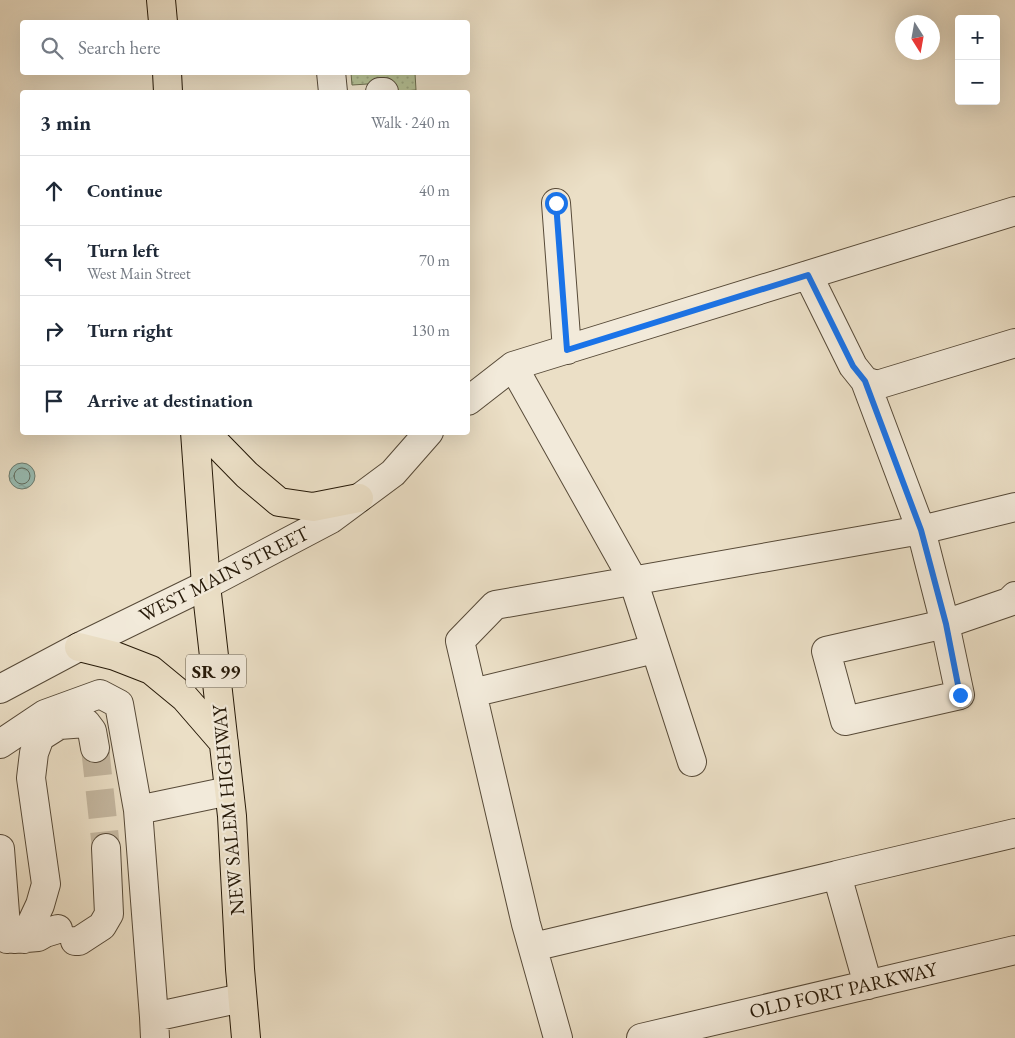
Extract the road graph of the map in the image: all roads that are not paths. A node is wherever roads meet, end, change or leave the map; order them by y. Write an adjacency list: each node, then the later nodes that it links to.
1 (161, 0): 2 (main road)
2 (163, 20)
3 (167, 75): 5 (main road)
4 (331, 75): 6 (street)
5 (168, 90)
6 (333, 90)
7 (556, 203): 11 (street)
8 (1015, 211): 9 (street)
9 (808, 275): 11 (street); 13 (street)
10 (1015, 343): 13 (street)
11 (567, 350): 12 (street)
12 (513, 366): 14 (street); 21 (street)
13 (865, 381): 20 (street)
14 (470, 399)
15 (194, 435): 22 (main road, NEW SALEM HIGHWAY / SR 99)
16 (208, 435): 18 (main road)
17 (426, 435): 18 (street, WEST MAIN STREET)
18 (358, 498): 22 (street, WEST MAIN STREET)
19 (1015, 507): 20 (street)
20 (921, 530): 21 (street); 24 (street)
21 (633, 580): 26 (street); 28 (street)
22 (206, 585): 25 (street, WEST MAIN STREET); 29 (main road, NEW SALEM HIGHWAY / SR 99)
23 (1015, 596): 24 (street)
24 (946, 624): 24 (street)
25 (79, 647): 27 (street, WEST MAIN STREET); 29 (main road)
26 (655, 649): 28 (street); 32 (street)
27 (0, 689)
28 (472, 693): 40 (street)
29 (224, 743): 33 (main road, NEW SALEM HIGHWAY / SR 99)
30 (0, 744): 34 (street)
31 (95, 748): 39 (street)
32 (692, 762)
33 (230, 791): 34 (street); 43 (main road, NEW SALEM HIGHWAY / SR 99)
34 (138, 810): 44 (street)
35 (1015, 833): 38 (street)
36 (106, 848): 39 (street)
37 (0, 849): 39 (street)
38 (837, 875): 40 (street); 42 (street)
39 (48, 936)
40 (532, 947): 46 (street)
41 (1015, 950): 42 (street, OLD FORT PARKWAY)
42 (868, 985): 47 (street, OLD FORT PARKWAY)
43 (242, 998): 44 (street); 45 (main road, NEW SALEM HIGHWAY / SR 99)
44 (154, 1028)
45 (246, 1038)
46 (558, 1038)
47 (641, 1038)

